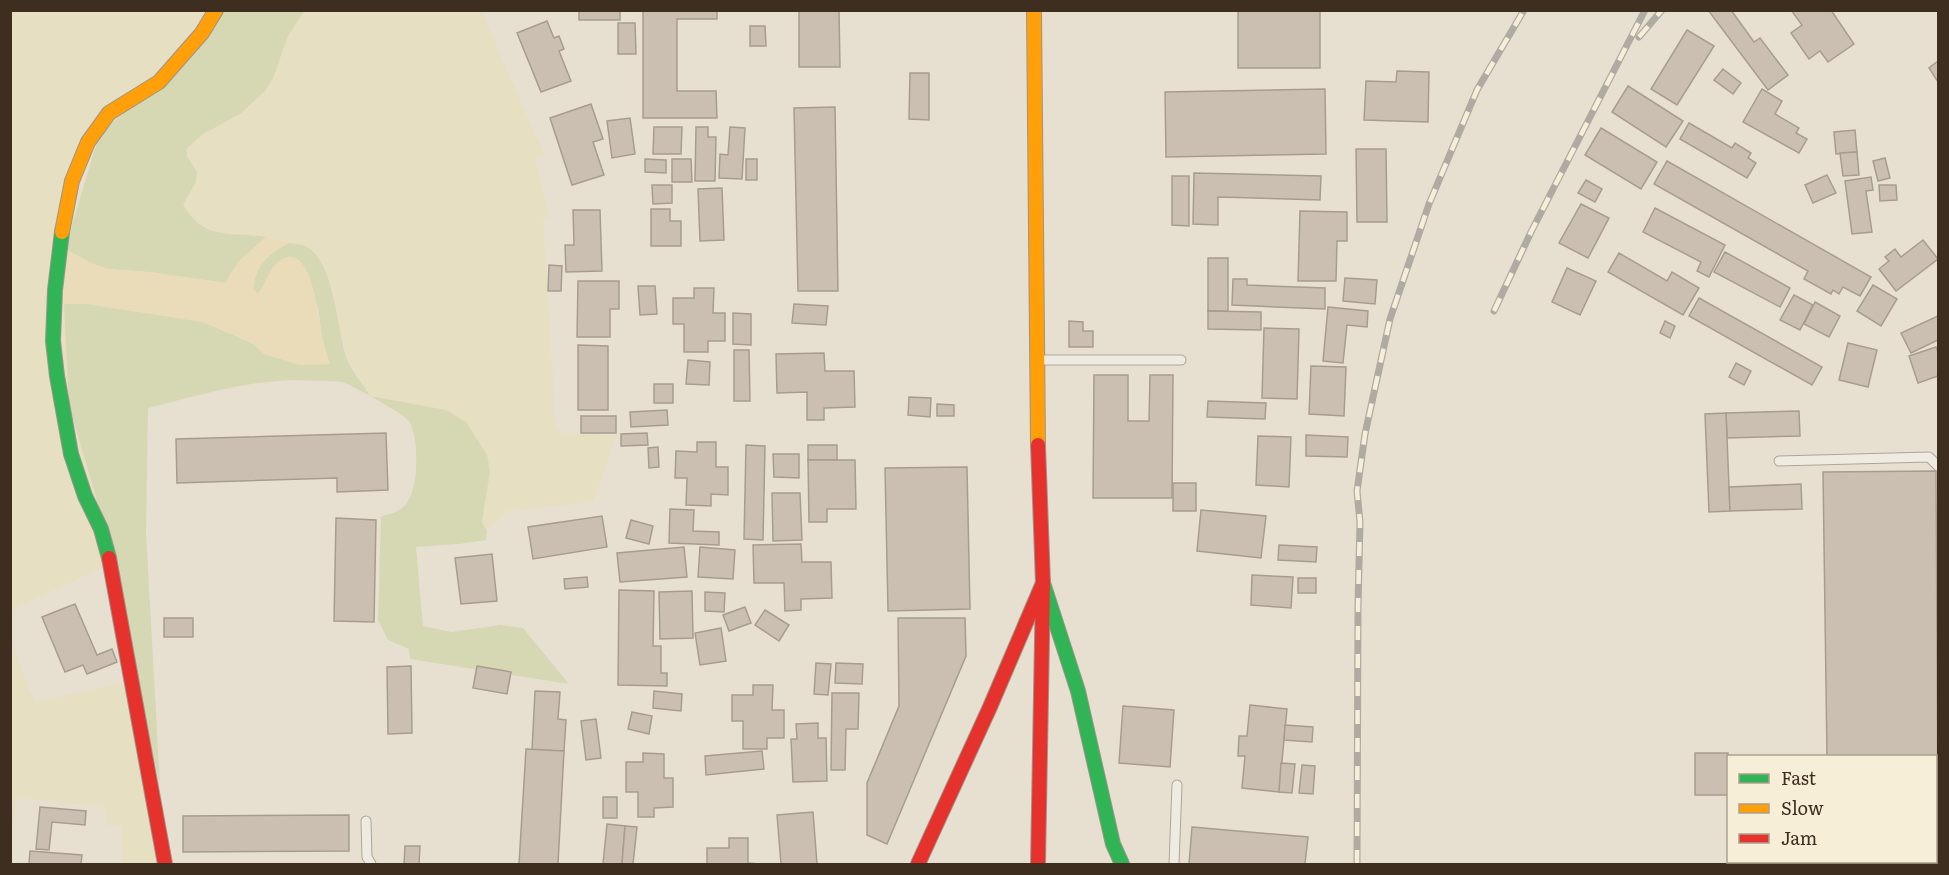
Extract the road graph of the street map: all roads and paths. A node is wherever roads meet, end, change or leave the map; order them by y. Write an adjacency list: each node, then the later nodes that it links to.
1 (216, 10): 10 (main road)
2 (1034, 10): 3 (main road)
3 (1038, 360): 4 (lane); 7 (main road)
4 (1181, 360)
5 (1779, 461): 6 (lane)
6 (1938, 466)
7 (1043, 583): 12 (main road); 13 (main road); 14 (main road)
8 (1177, 785): 15 (lane)
9 (366, 821): 11 (lane)
10 (165, 864)
11 (371, 864)
12 (918, 864)
13 (1038, 864)
14 (1122, 864)
15 (1174, 864)

